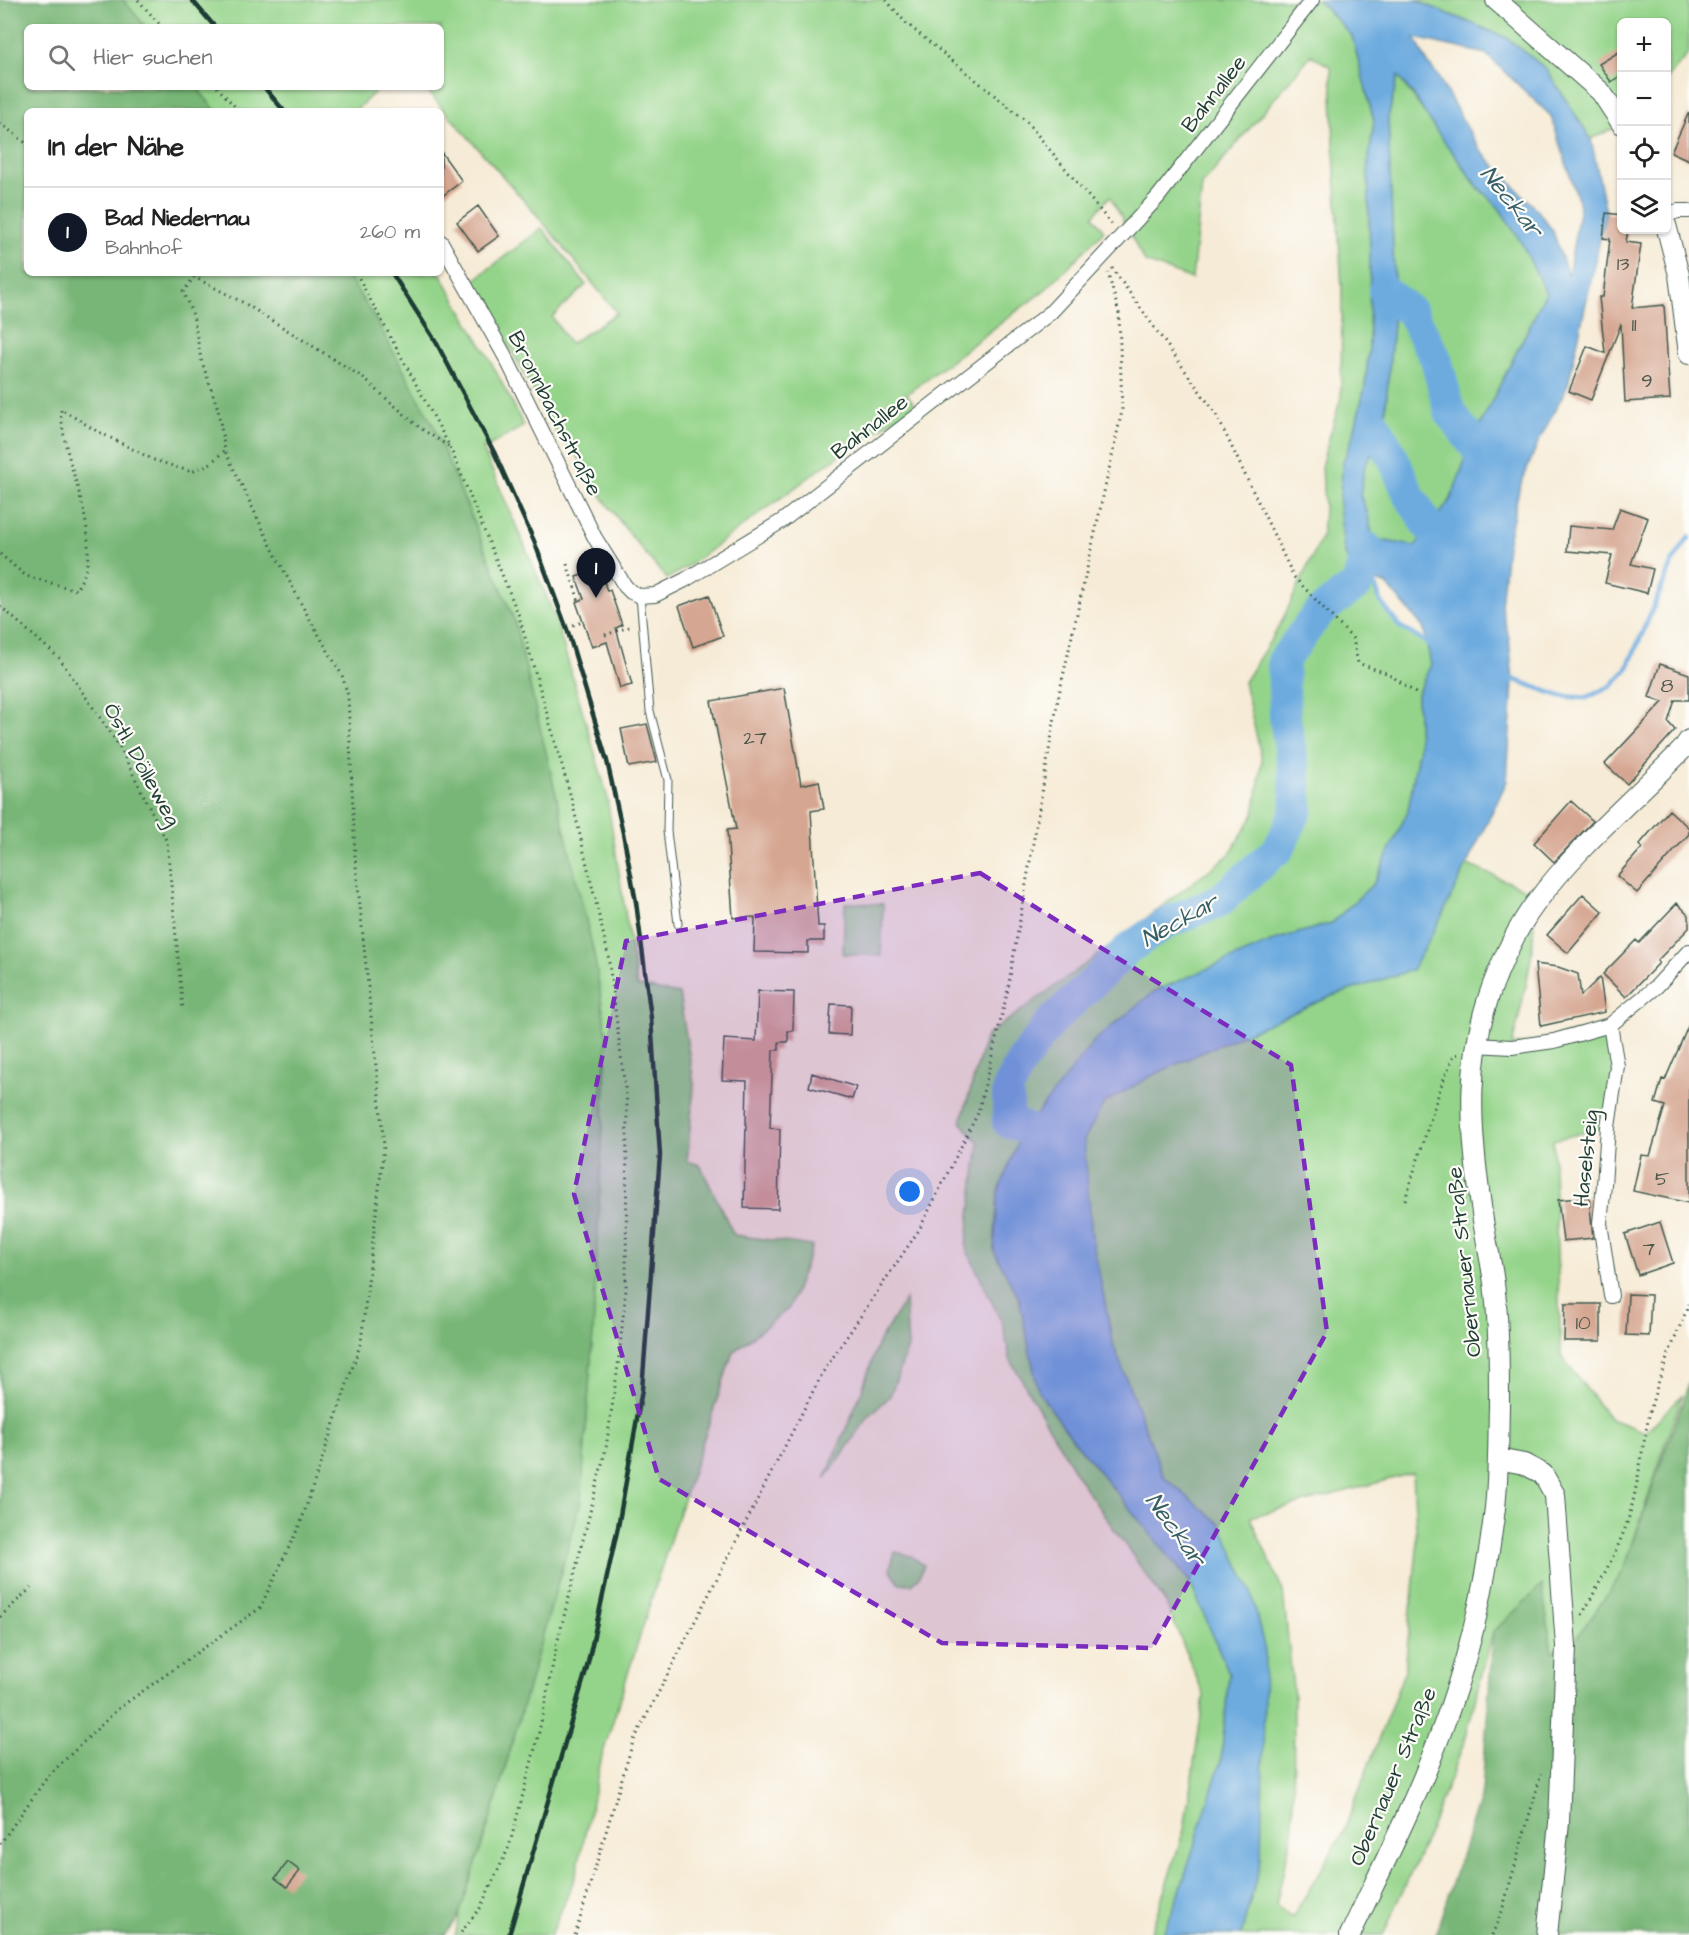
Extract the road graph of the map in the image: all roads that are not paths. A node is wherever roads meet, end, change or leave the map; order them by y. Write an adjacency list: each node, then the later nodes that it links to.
1 (1312, 0): 9 (street, Bahnallee)
2 (1496, 0): 3 (main road)
3 (1617, 116)
4 (1689, 211): 5 (street)
5 (1671, 213)
6 (1668, 234): 8 (main road)
7 (444, 247): 9 (street, Bronnbachstraße)
8 (1689, 354)
9 (640, 596): 11 (lane)
10 (1689, 740): 14 (main road, Obernauer Straße)
11 (678, 924)
12 (1689, 951): 13 (street)
13 (1610, 1025): 14 (street); 15 (street, Haselsteig)
14 (1476, 1045): 16 (main road, Obernauer Straße)
15 (1611, 1296)
16 (1498, 1459): 17 (main road, Obernauer Straße); 18 (main road)
17 (1350, 1935)
18 (1547, 1935)

